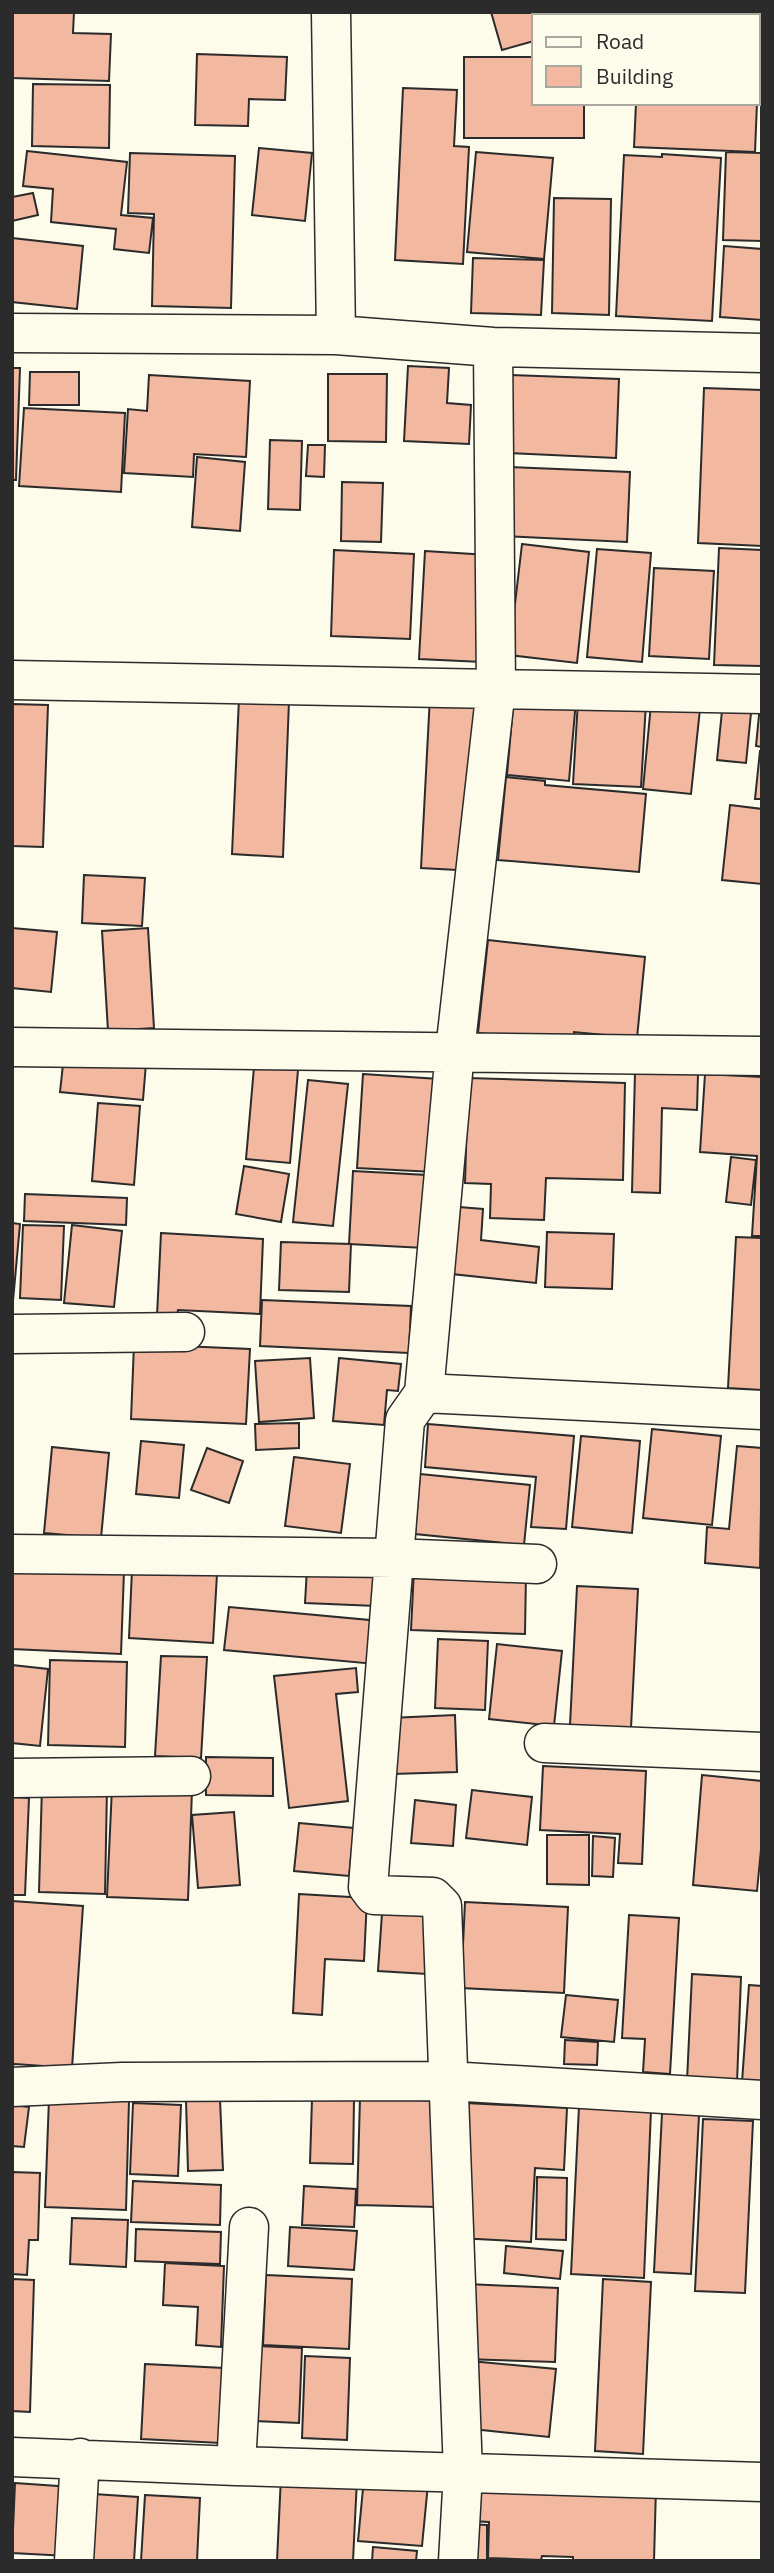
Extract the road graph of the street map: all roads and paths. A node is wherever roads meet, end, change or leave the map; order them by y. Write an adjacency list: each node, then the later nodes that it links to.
1 (331, 12): 3 (street)
2 (12, 333): 3 (street)
3 (336, 335): 4 (street)
4 (493, 347): 5 (street); 7 (street)
5 (762, 353)
6 (12, 680): 7 (street)
7 (496, 688): 8 (street); 10 (street)
8 (762, 694)
9 (12, 1046): 10 (street)
10 (454, 1051): 11 (street); 14 (street)
11 (762, 1056)
12 (185, 1332): 13 (street)
13 (12, 1334)
14 (424, 1393): 15 (street); 17 (street)
15 (762, 1410)
16 (12, 1554): 17 (street)
17 (393, 1558): 18 (street); 23 (street)
18 (537, 1564)
19 (544, 1743): 20 (street)
20 (762, 1752)
21 (191, 1776): 22 (street)
22 (12, 1778)
23 (449, 2081): 24 (street); 25 (street); 30 (street)
24 (12, 2087)
25 (762, 2100)
26 (249, 2227): 29 (street)
27 (12, 2457): 28 (street)
28 (80, 2458): 29 (street); 32 (street)
29 (236, 2466): 30 (street)
30 (463, 2473): 31 (street); 33 (street)
31 (762, 2482)
32 (74, 2561)
33 (458, 2561)

